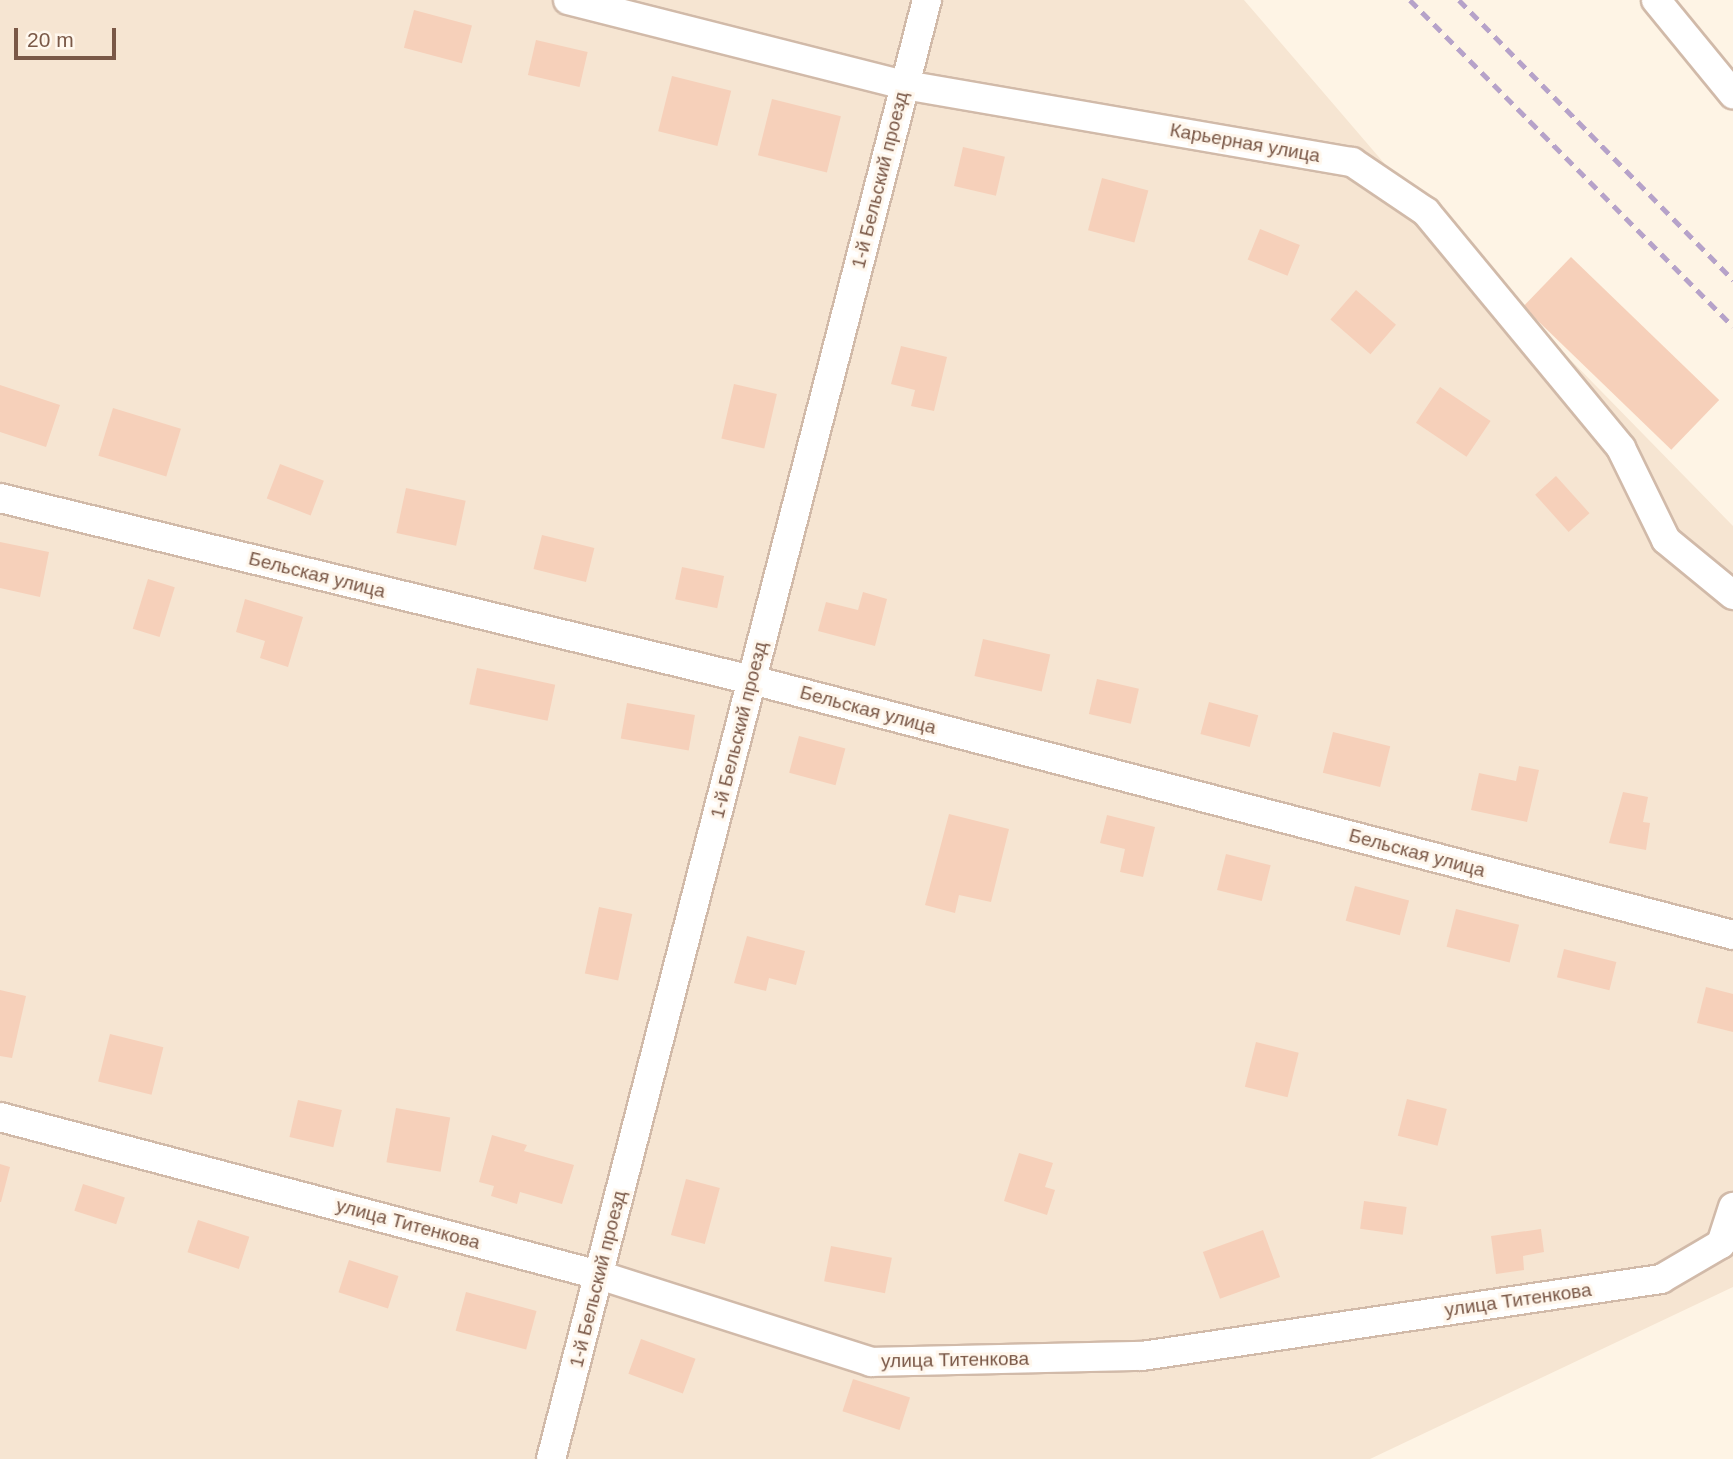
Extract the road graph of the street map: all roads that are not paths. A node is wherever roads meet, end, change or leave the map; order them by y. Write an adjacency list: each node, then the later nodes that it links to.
1 (568, 0): 4 (street, Карьерная улица)
2 (927, 0): 4 (street, 1-й Бельский проезд)
3 (1657, 0): 5 (street)
4 (905, 85): 7 (street, Карьерная улица); 8 (street, 1-й Бельский проезд)
5 (1733, 94)
6 (0, 498): 8 (street, Бельская улица)
7 (1733, 595)
8 (752, 680): 9 (street, Бельская улица); 12 (street, 1-й Бельский проезд)
9 (1733, 935)
10 (0, 1117): 12 (street, улица Титенкова)
11 (1733, 1207): 12 (street, улица Титенкова)
12 (598, 1275): 13 (street, 1-й Бельский проезд)
13 (551, 1459)

